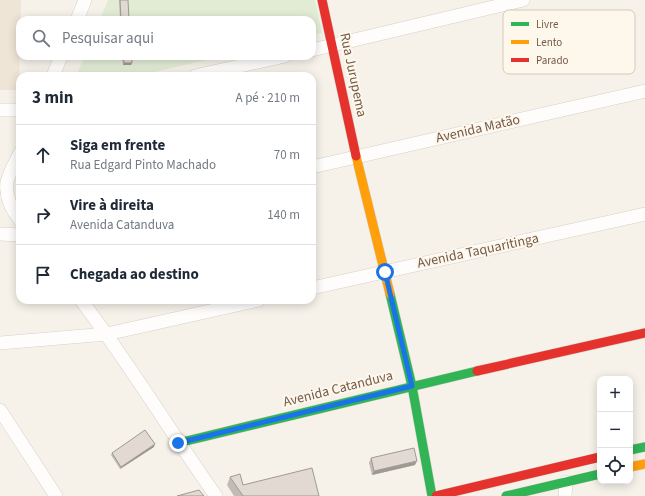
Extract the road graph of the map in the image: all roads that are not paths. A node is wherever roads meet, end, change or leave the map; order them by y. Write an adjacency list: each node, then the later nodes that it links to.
1 (85, 0): 4 (street)
2 (322, 0): 5 (street, Rua Jurupema)
3 (523, 0): 5 (street)
4 (79, 16)
5 (332, 45): 6 (street); 14 (street, Rua Jurupema)
6 (316, 49)
7 (59, 60): 9 (street)
8 (266, 60): 10 (street)
9 (55, 72)
10 (213, 72)
11 (645, 91): 14 (street, Avenida Matão)
12 (0, 110): 13 (street)
13 (16, 110)
14 (356, 156): 16 (street, Avenida Matão); 21 (street, Rua Jurupema)
15 (16, 162): 18 (street)
16 (316, 166)
17 (645, 214): 21 (street, Avenida Taquaritinga)
18 (16, 215)
19 (0, 234): 20 (street)
20 (16, 235)
21 (385, 272): 22 (street, Avenida Taquaritinga); 28 (street, Rua Jurupema)
22 (316, 287)
23 (84, 304): 26 (street)
24 (241, 304): 26 (street)
25 (645, 333): 28 (street, Avenida Catanduva)
26 (107, 334): 27 (street); 30 (street)
27 (0, 343)
28 (412, 386): 30 (street, Avenida Catanduva); 40 (street, Rua Jurupema)
29 (0, 410): 38 (street)
30 (178, 443): 39 (street)
31 (645, 447): 32 (street)
32 (633, 449)
33 (597, 458): 41 (street)
34 (645, 464): 35 (street)
35 (633, 466)
36 (597, 475): 37 (street)
37 (566, 482): 42 (street); 43 (street)
38 (56, 496)
39 (216, 496)
40 (432, 496)
41 (436, 496)
42 (506, 496)
43 (565, 496)

